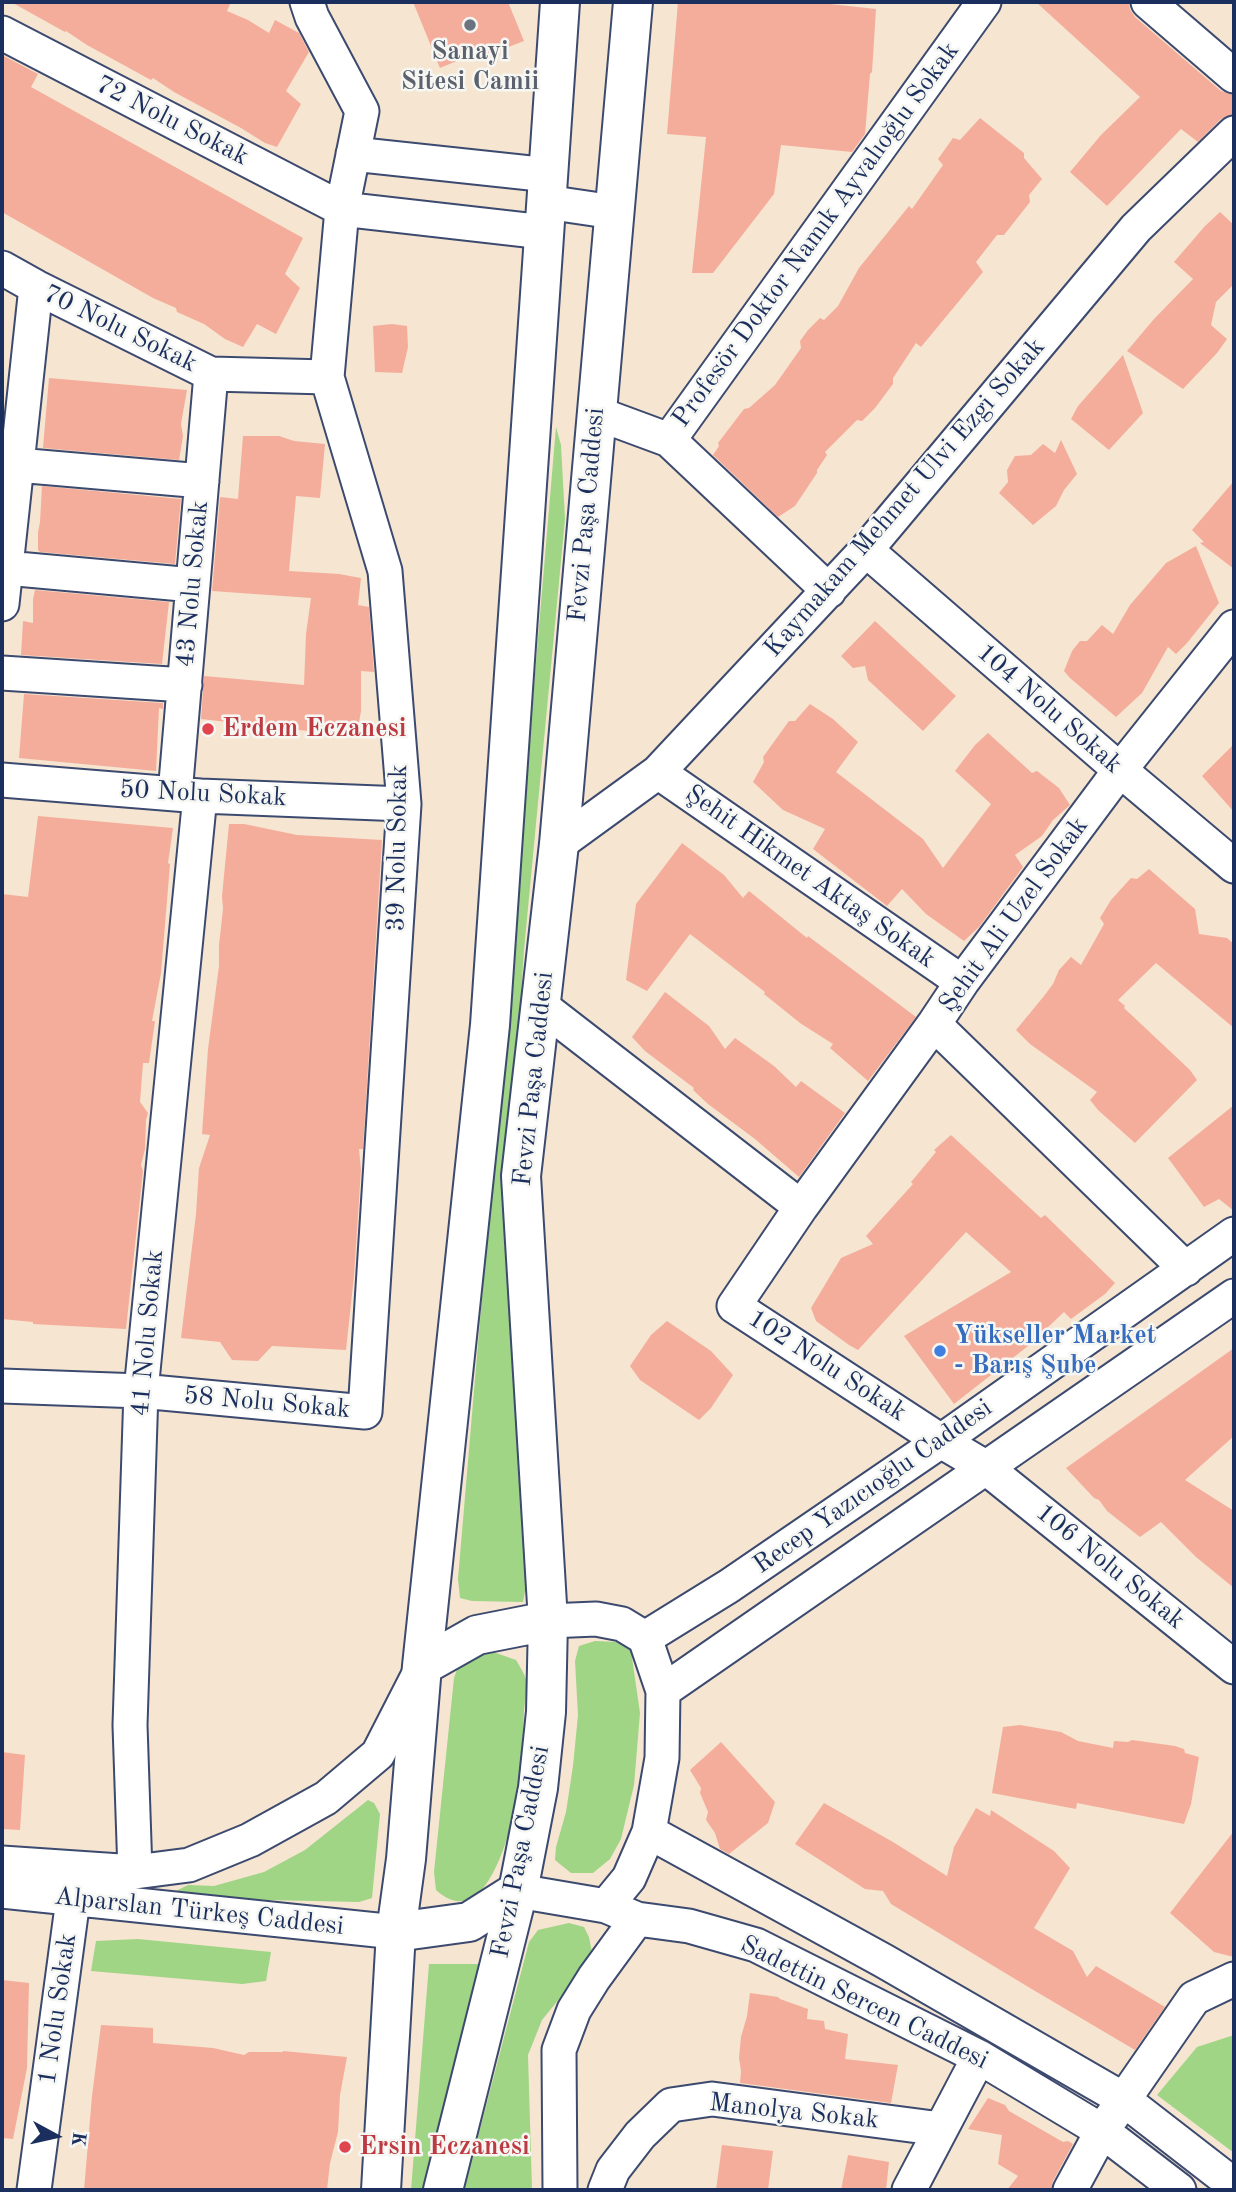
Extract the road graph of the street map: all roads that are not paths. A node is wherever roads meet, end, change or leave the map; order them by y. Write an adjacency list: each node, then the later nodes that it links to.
1 (283, 2): 6 (street)
2 (560, 2): 11 (main road, Fevzi Paşa Caddesi)
3 (632, 2): 13 (main road, Fevzi Paşa Caddesi)
4 (984, 2): 19 (street, Profesör Doktor Namık Ayvalıoğlu Sokak)
5 (1148, 2): 8 (street)
6 (310, 9): 10 (street, 39 Nolu Sokak)
7 (2, 33): 12 (street, 72 Nolu Sokak)
8 (1234, 76)
9 (1234, 133): 22 (street, Kaymakam Mehmet Ulvi Ezgi Sokak)
10 (353, 154): 11 (street); 12 (street, 39 Nolu Sokak)
11 (546, 203): 12 (street); 13 (street); 51 (main road, Fevzi Paşa Caddesi)
12 (342, 209): 17 (street, 39 Nolu Sokak)
13 (614, 212): 18 (main road, Fevzi Paşa Caddesi)
14 (2, 268): 15 (street, 70 Nolu Sokak)
15 (36, 287): 16 (street, 70 Nolu Sokak); 20 (street)
16 (211, 374): 17 (street, 70 Nolu Sokak); 21 (street, 43 Nolu Sokak)
17 (327, 377): 34 (street, 39 Nolu Sokak)
18 (597, 413): 19 (street, Profesör Doktor Namık Ayvalıoğlu Sokak); 35 (main road, Fevzi Paşa Caddesi)
19 (669, 440): 25 (street)
20 (17, 465): 21 (street); 23 (street)
21 (202, 481): 24 (street, 43 Nolu Sokak)
22 (866, 550): 25 (street, Kaymakam Mehmet Ulvi Ezgi Sokak); 30 (street, 104 Nolu Sokak)
23 (6, 568): 24 (street); 26 (street)
24 (193, 585): 29 (street, 43 Nolu Sokak)
25 (829, 591): 31 (street, Kaymakam Mehmet Ulvi Ezgi Sokak)
26 (2, 604)
27 (1234, 627): 30 (street, Şehit Ali Uzel Sokak)
28 (2, 673): 29 (street)
29 (185, 685): 33 (street, 43 Nolu Sokak)
30 (1120, 770): 36 (street, 104 Nolu Sokak); 37 (street, Şehit Ali Uzel Sokak)
31 (658, 772): 35 (street, Kaymakam Mehmet Ulvi Ezgi Sokak); 37 (street, Şehit Hikmet Aktaş Sokak)
32 (2, 780): 33 (street, 50 Nolu Sokak)
33 (188, 795): 34 (street, 50 Nolu Sokak); 45 (street, 41 Nolu Sokak)
34 (404, 804): 46 (street, 39 Nolu Sokak)
35 (559, 844): 38 (main road, Fevzi Paşa Caddesi)
36 (1234, 866)
37 (962, 982): 39 (street, Şehit Ali Uzel Sokak)
38 (540, 1005): 40 (street); 49 (main road, Fevzi Paşa Caddesi)
39 (934, 1024): 40 (street, Şehit Ali Uzel Sokak); 42 (street)
40 (801, 1207): 47 (street, 102 Nolu Sokak)
41 (1234, 1234): 42 (street, Recep Yazıcıoğlu Caddesi)
42 (1186, 1269): 47 (street, Recep Yazıcıoğlu Caddesi)
43 (1234, 1296): 48 (street, Recep Yazıcıoğlu Caddesi)
44 (2, 1386): 45 (street, 58 Nolu Sokak)
45 (141, 1391): 46 (street, 58 Nolu Sokak); 56 (street, 41 Nolu Sokak)
46 (365, 1412)
47 (942, 1441): 48 (street, 102 Nolu Sokak); 50 (street, Recep Yazıcıoğlu Caddesi)
48 (985, 1467): 52 (street, 106 Nolu Sokak); 53 (street, Recep Yazıcıoğlu Caddesi)
49 (548, 1621): 50 (street); 51 (main road); 59 (main road, Fevzi Paşa Caddesi)
50 (645, 1638): 53 (street)
51 (422, 1666): 56 (street); 62 (main road, Fevzi Paşa Caddesi)
52 (1234, 1667)
53 (663, 1691): 54 (street)
54 (649, 1832): 60 (street); 65 (street, Sadettin Sercen Caddesi)
55 (2, 1863): 57 (street, Alparslan Türkeş Caddesi)
56 (135, 1871): 57 (street)
57 (65, 1878): 58 (street, Alparslan Türkeş Caddesi); 62 (street, Alparslan Türkeş Caddesi); 69 (street, 1 Nolu Sokak)
58 (2, 1891)
59 (517, 1891): 60 (street, Sadettin Sercen Caddesi); 62 (main road); 71 (main road, Fevzi Paşa Caddesi)
60 (606, 1906): 61 (street, Sadettin Sercen Caddesi)
61 (637, 1919): 64 (street, Sadettin Sercen Caddesi); 72 (street)
62 (397, 1932): 70 (main road, Fevzi Paşa Caddesi)
63 (1234, 1979): 65 (street)
64 (979, 2057): 66 (street); 67 (street, Sadettin Sercen Caddesi)
65 (1123, 2099): 67 (street); 68 (street, Sadettin Sercen Caddesi)
66 (941, 2129): 73 (street, Manolya Sokak); 74 (street)
67 (1102, 2131): 75 (street); 76 (street, Sadettin Sercen Caddesi)
68 (1234, 2185)
69 (34, 2190)
70 (381, 2190)
71 (443, 2190)
72 (560, 2190)
73 (606, 2190)
74 (909, 2190)
75 (1070, 2190)
76 (1179, 2190)

